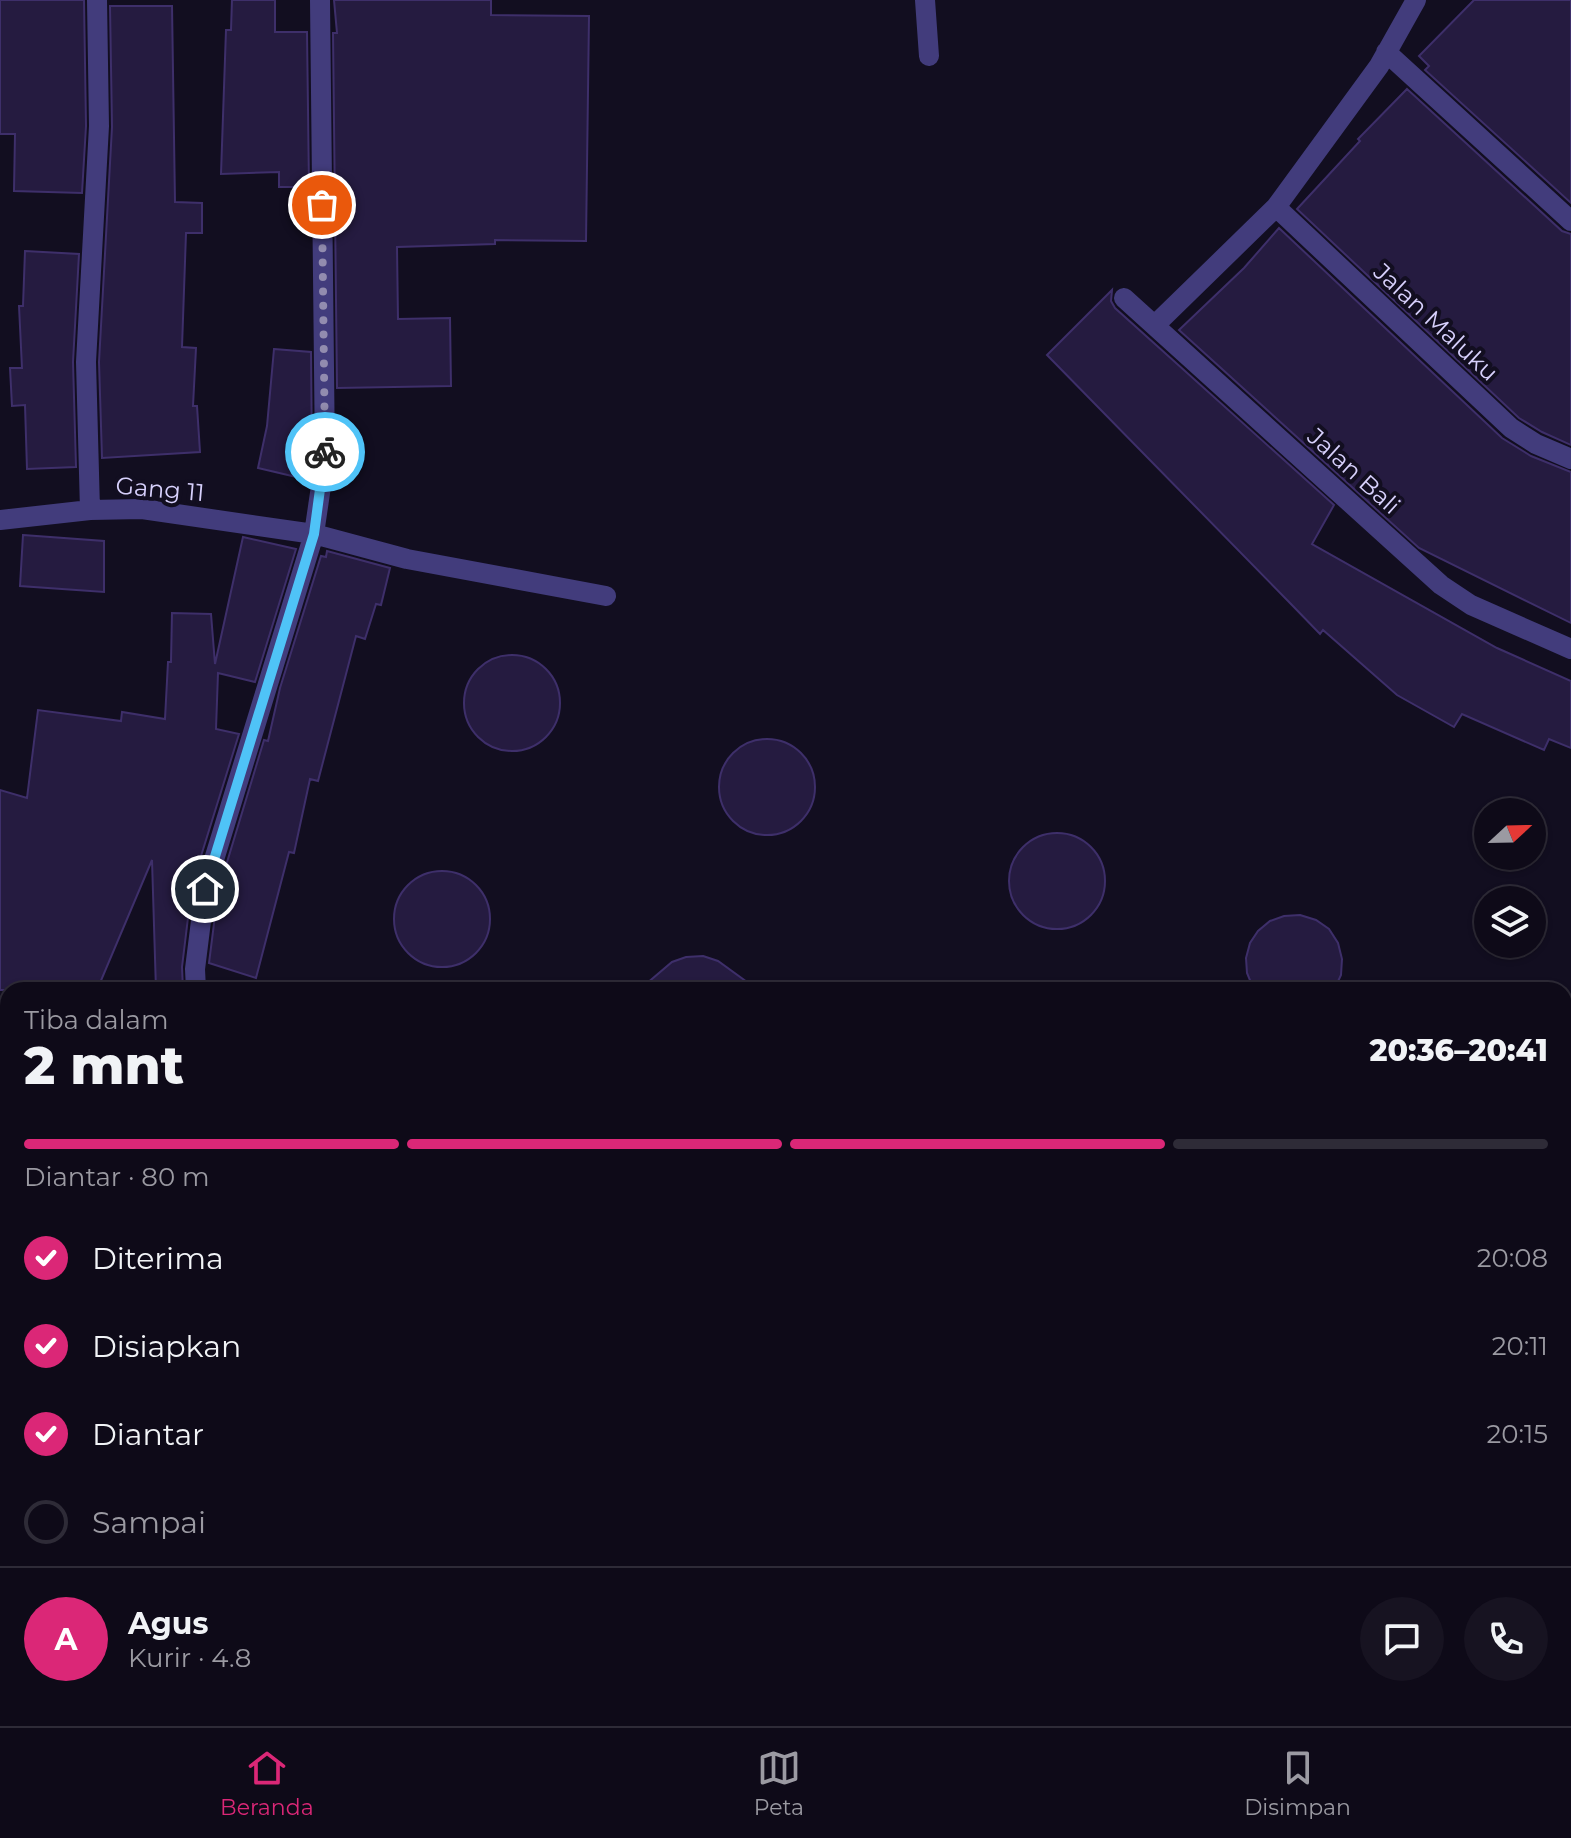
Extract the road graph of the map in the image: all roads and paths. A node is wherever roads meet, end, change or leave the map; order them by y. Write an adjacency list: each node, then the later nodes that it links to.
1 (97, 0): 12 (street)
2 (320, 0): 14 (street)
3 (925, 0): 6 (street)
4 (1416, 0): 5 (street)
5 (1386, 52): 7 (street); 8 (street)
6 (929, 56)
7 (1276, 207): 10 (street); 11 (street, Jalan Maluku)
8 (1571, 221)
9 (1124, 298): 10 (street, Jalan Bali)
10 (1155, 325): 16 (street, Jalan Bali)
11 (1571, 459)
12 (90, 510): 13 (street, Gang 11); 14 (street, Gang 11)
13 (0, 520)
14 (314, 534): 15 (street, Gang 11); 17 (street)
15 (606, 596)
16 (1571, 649)
17 (196, 982)

